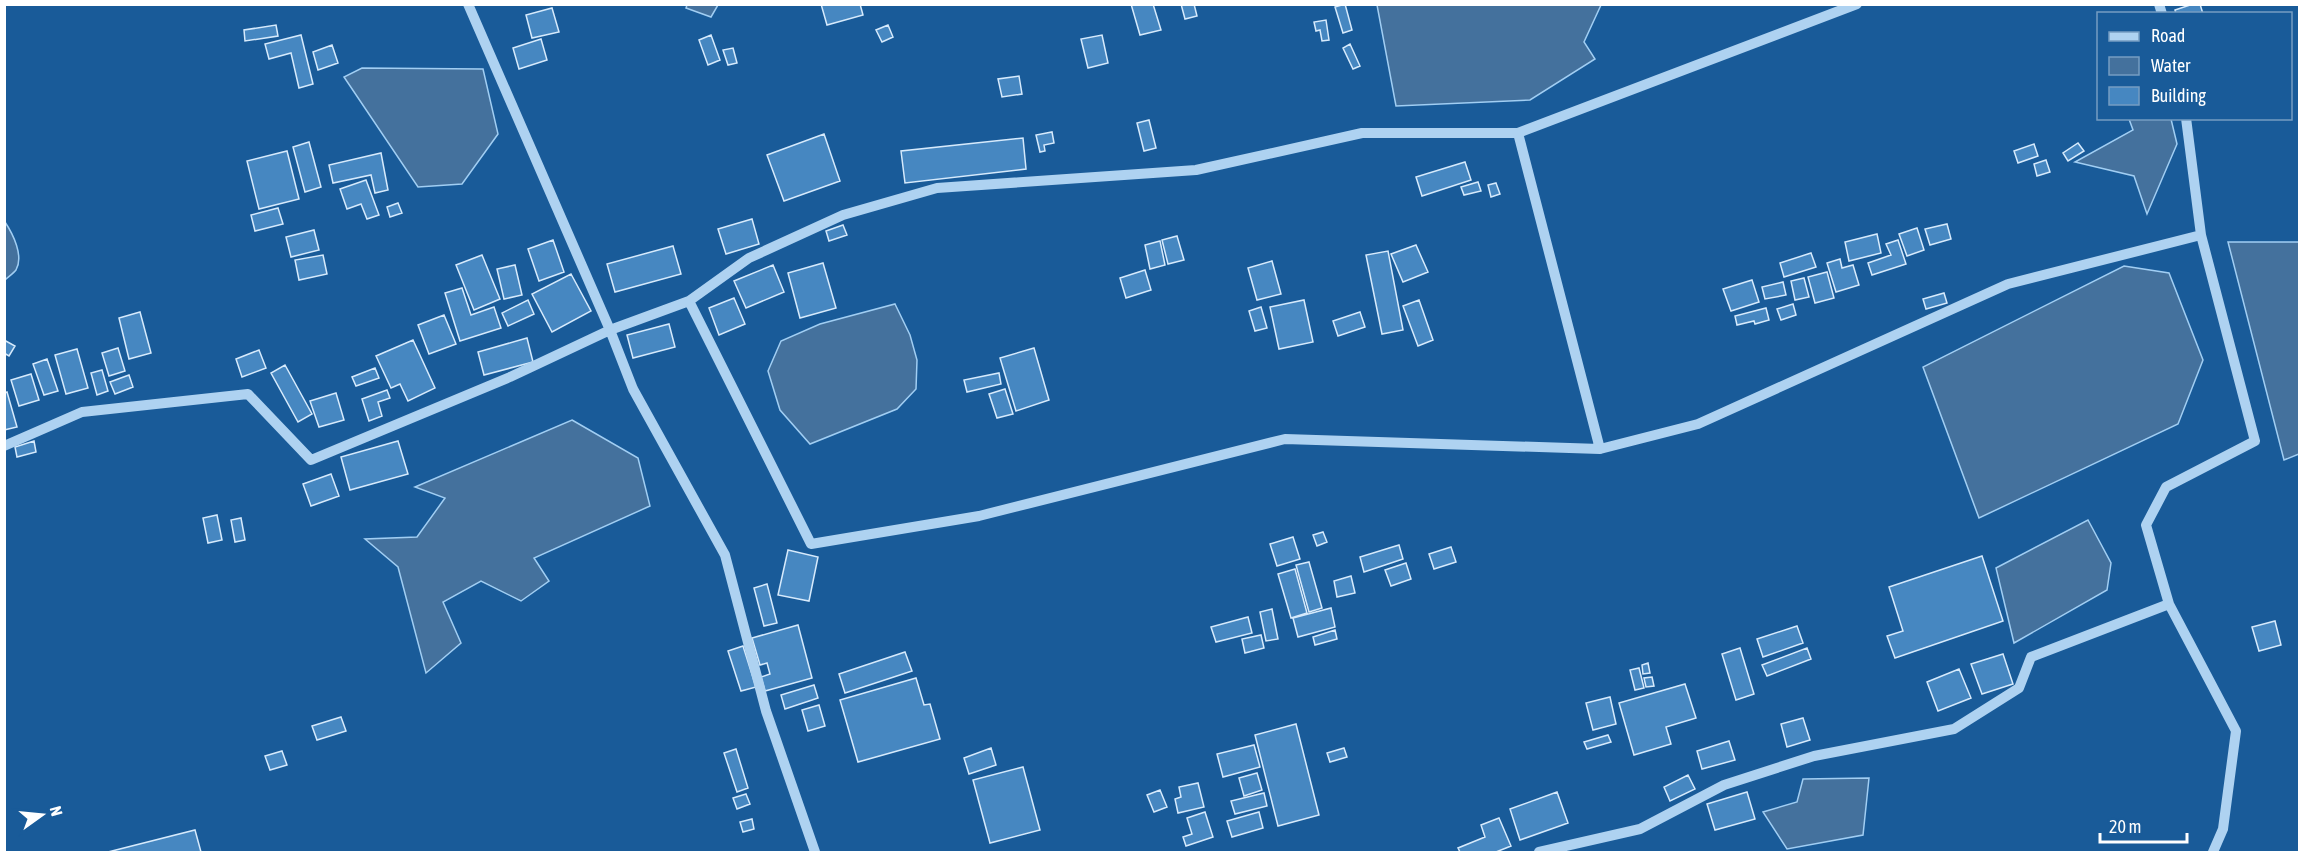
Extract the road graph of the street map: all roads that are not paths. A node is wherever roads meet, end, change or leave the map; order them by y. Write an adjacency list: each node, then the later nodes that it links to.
1 (468, 4): 7 (street)
2 (1857, 4): 4 (street)
3 (2186, 120): 5 (street)
4 (1518, 133): 6 (street); 9 (street)
5 (2201, 235): 9 (street); 10 (street)
6 (689, 301): 7 (street); 9 (street)
7 (610, 330): 8 (street); 11 (street)
8 (4, 446)
9 (1600, 449)
10 (2169, 604): 12 (street); 13 (street)
11 (815, 852)
12 (1539, 852)
13 (2212, 852)

